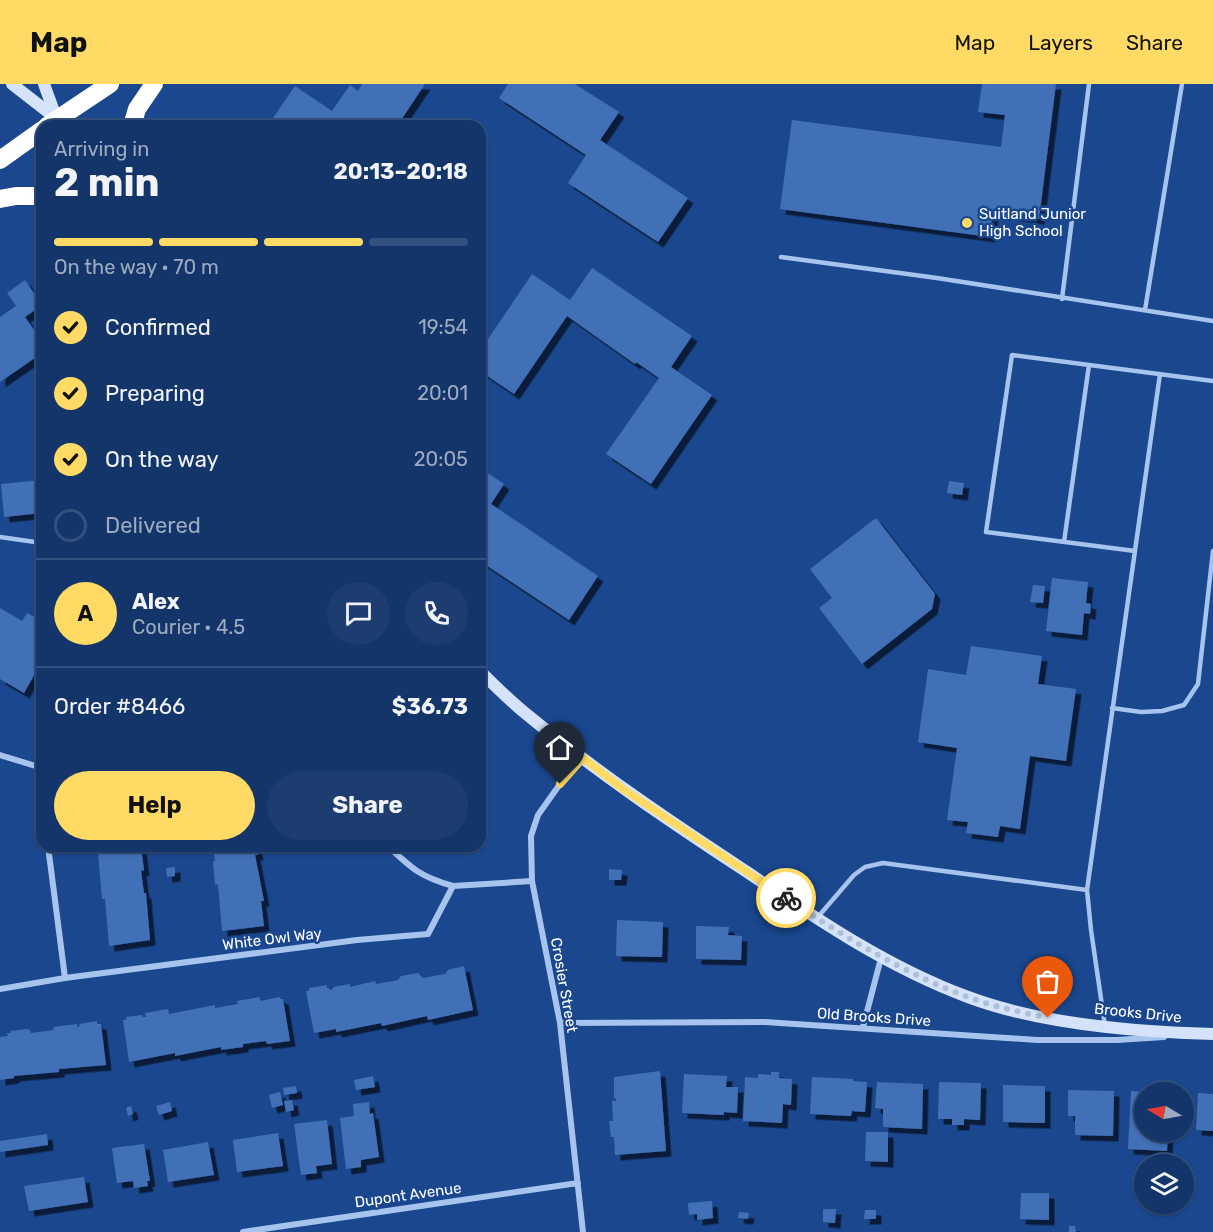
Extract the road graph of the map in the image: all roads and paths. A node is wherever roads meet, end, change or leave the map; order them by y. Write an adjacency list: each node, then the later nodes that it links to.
1 (12, 84): 7 (street)
2 (44, 84): 8 (street)
3 (110, 84): 9 (highway)
4 (154, 84): 10 (highway)
5 (1089, 84): 16 (lane)
6 (1182, 84): 17 (lane)
7 (51, 120)
8 (54, 120)
9 (60, 120)
10 (133, 120)
11 (36, 134): 12 (highway)
12 (0, 160)
13 (36, 196): 14 (highway)
14 (0, 199)
15 (781, 257): 16 (lane)
16 (1062, 299): 17 (lane)
17 (1145, 310): 18 (lane)
18 (1213, 321)
19 (1089, 365): 20 (lane); 24 (lane); 24 (lane)
20 (1160, 374): 21 (lane); 26 (lane)
21 (1213, 381)
22 (0, 537): 23 (lane)
23 (36, 542)
24 (1064, 542): 26 (lane)
25 (1213, 551): 28 (lane)
26 (1134, 552): 28 (lane)
27 (486, 677): 30 (street, Brooks Drive)
28 (1113, 708): 36 (lane)
29 (0, 755): 31 (street)
30 (583, 758): 34 (street, Crosier Street); 37 (street, Brooks Drive)
31 (36, 767)
32 (49, 852): 39 (street)
33 (394, 852): 35 (street)
34 (532, 881): 35 (street); 41 (street, Crosier Street)
35 (453, 886): 39 (street, White Owl Way)
36 (1087, 890): 37 (lane); 42 (lane)
37 (817, 918): 38 (street, Brooks Drive)
38 (881, 958): 42 (street, Brooks Drive); 43 (street)
39 (65, 978): 40 (street, White Owl Way)
40 (0, 989)
41 (560, 1023): 43 (street, Old Brooks Drive); 46 (street, Crosier Street)
42 (1105, 1026): 44 (street, Brooks Drive)
43 (863, 1027): 44 (street, Old Brooks Drive)
44 (1186, 1033): 45 (street, Brooks Drive)
45 (1213, 1034)
46 (578, 1183): 47 (street, Dupont Avenue); 48 (street, Crosier Street)
47 (243, 1232)
48 (583, 1232)

